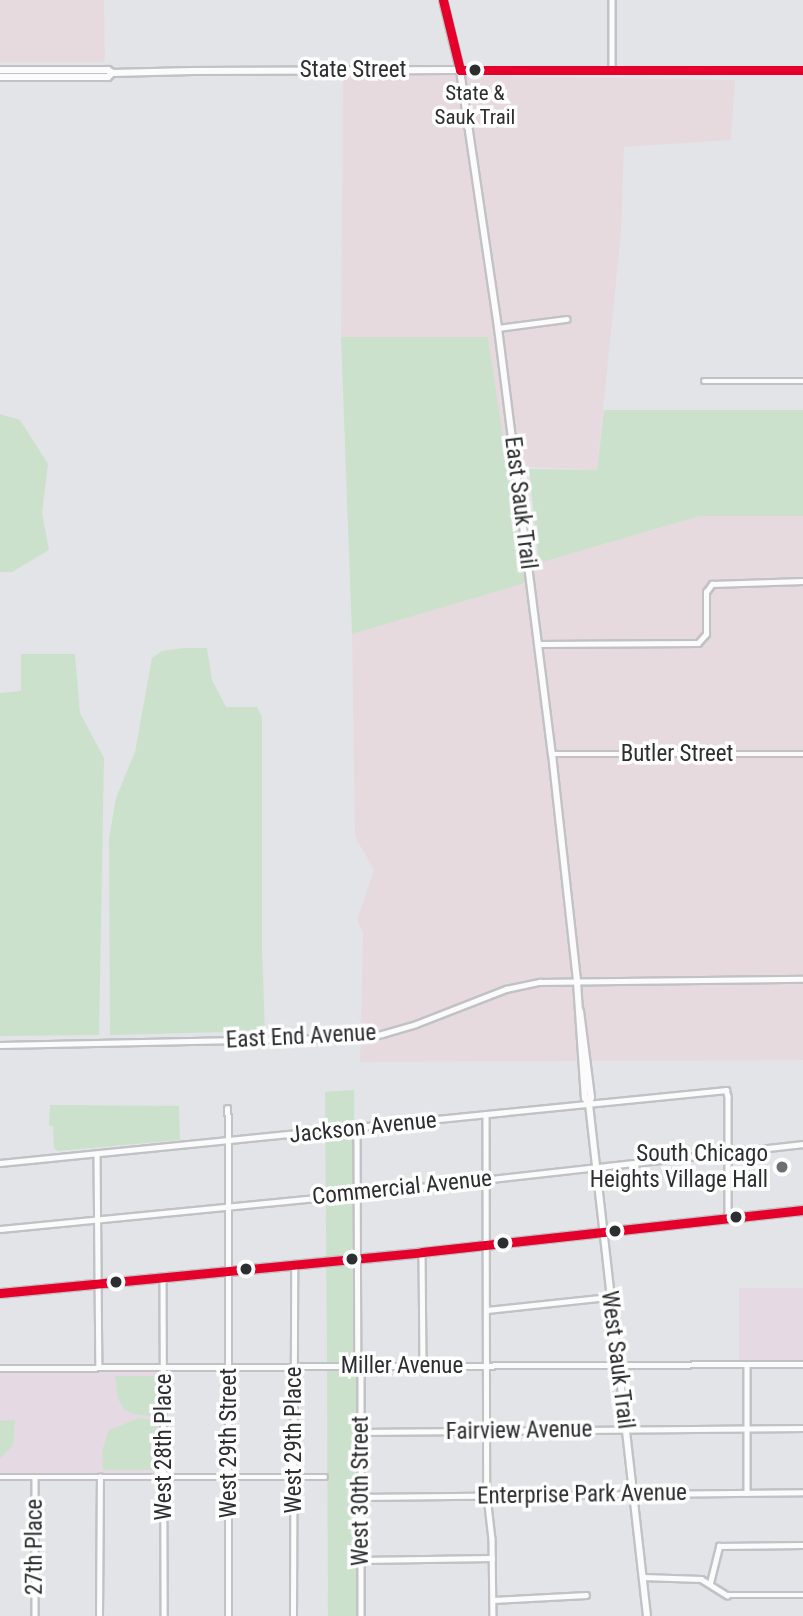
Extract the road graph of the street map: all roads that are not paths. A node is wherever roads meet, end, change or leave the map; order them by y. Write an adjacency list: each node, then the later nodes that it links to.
1 (443, 0): 5 (main road, East Sauk Trail)
2 (612, 0): 6 (street)
3 (803, 69): 6 (street, State Street)
4 (0, 70): 7 (main road, State Street)
5 (460, 70): 6 (street, State Street); 7 (main road, State Street); 10 (main road, East Sauk Trail)
6 (612, 70)
7 (112, 73): 8 (main road, State Street)
8 (0, 77)
9 (566, 319): 10 (street)
10 (498, 328): 14 (main road, East Sauk Trail)
11 (704, 381): 12 (street)
12 (803, 381)
13 (803, 581): 14 (street)
14 (538, 644): 15 (main road, East Sauk Trail)
15 (552, 754): 16 (street, Butler Street); 18 (main road, East Sauk Trail)
16 (803, 754)
17 (803, 979): 18 (street, East End Avenue)
18 (576, 982): 19 (street, East End Avenue); 20 (main road, East Sauk Trail)
19 (0, 1045)
20 (586, 1075): 21 (main road, West Sauk Trail)
21 (589, 1104): 23 (street, Jackson Avenue); 27 (street, Jackson Avenue); 30 (main road, West Sauk Trail)
22 (228, 1108): 25 (street, West 29th Street)
23 (486, 1114): 24 (street, Jackson Avenue); 31 (street)
24 (356, 1130): 25 (street, Jackson Avenue); 32 (street, West 30th Street)
25 (227, 1142): 28 (street, Jackson Avenue); 33 (street, West 29th Street)
26 (803, 1144): 27 (street, Commercial Avenue)
27 (728, 1153): 30 (street, Commercial Avenue); 36 (street)
28 (97, 1154): 29 (street, Jackson Avenue); 35 (street)
29 (0, 1163)
30 (594, 1167): 31 (street, Commercial Avenue); 38 (main road, West Sauk Trail)
31 (486, 1179): 32 (street, Commercial Avenue); 39 (street)
32 (357, 1194): 33 (street, Commercial Avenue); 41 (street, West 30th Street)
33 (228, 1206): 35 (street, Commercial Avenue); 43 (street, West 29th Street)
34 (803, 1210): 36 (main road)
35 (98, 1219): 37 (street, Commercial Avenue); 45 (street)
36 (728, 1219): 38 (main road)
37 (0, 1228)
38 (601, 1231): 39 (main road); 47 (main road, West Sauk Trail)
39 (486, 1244): 40 (main road); 48 (street)
40 (422, 1252): 41 (main road); 58 (street)
41 (358, 1258): 42 (main road); 54 (street, West 30th Street)
42 (294, 1264): 43 (main road); 53 (street, West 29th Place)
43 (228, 1270): 44 (main road); 57 (street, West 29th Street)
44 (163, 1278): 45 (main road); 56 (street, West 28th Place)
45 (99, 1284): 46 (main road); 55 (street)
46 (0, 1293)
47 (609, 1297): 48 (street); 49 (main road, West Sauk Trail)
48 (487, 1310): 52 (street)
49 (618, 1364): 50 (street, Miller Avenue); 52 (street, Miller Avenue); 62 (main road, West Sauk Trail)
50 (747, 1364): 51 (street, Miller Avenue); 61 (street)
51 (803, 1364)
52 (487, 1365): 58 (street, Miller Avenue); 63 (street)
53 (295, 1366): 54 (street, Miller Avenue); 57 (street, Miller Avenue); 69 (street, West 29th Place)
54 (360, 1366): 58 (street, Miller Avenue); 64 (street, West 30th Street)
55 (99, 1367): 56 (street, Miller Avenue); 59 (street, Miller Avenue)
56 (163, 1367): 57 (street, Miller Avenue); 67 (street, West 28th Place)
57 (229, 1367): 68 (street, West 29th Street)
58 (423, 1367)
59 (0, 1368)
60 (803, 1428): 61 (street, Fairview Avenue)
61 (747, 1429): 62 (street, Fairview Avenue); 73 (street)
62 (626, 1430): 63 (street, Fairview Avenue); 74 (main road, West Sauk Trail)
63 (487, 1431): 64 (street, Fairview Avenue); 75 (street)
64 (361, 1432): 76 (street, West 30th Street)
65 (35, 1477): 66 (street); 71 (street); 85 (street, 27th Place)
66 (100, 1477): 67 (street); 86 (street)
67 (164, 1477): 68 (street); 87 (street, West 28th Place)
68 (229, 1477): 69 (street); 88 (street, West 29th Street)
69 (294, 1477): 70 (street); 89 (street, West 29th Place)
70 (325, 1477)
71 (0, 1478)
72 (803, 1492): 73 (street, Enterprise Park Avenue)
73 (747, 1493): 74 (street, Enterprise Park Avenue)
74 (632, 1495): 75 (street, Enterprise Park Avenue); 80 (main road, West Sauk Trail)
75 (487, 1496): 76 (street, Enterprise Park Avenue); 78 (street)
76 (361, 1497): 79 (street, West 30th Street)
77 (803, 1545): 81 (street)
78 (492, 1558): 79 (street); 84 (street)
79 (361, 1560): 90 (street, West 30th Street)
80 (643, 1577): 81 (street); 92 (main road, West Sauk Trail)
81 (710, 1583): 83 (street)
82 (586, 1595): 84 (street)
83 (803, 1595)
84 (493, 1600): 91 (street)
85 (35, 1616)
86 (99, 1616)
87 (164, 1616)
88 (229, 1616)
89 (293, 1616)
90 (361, 1616)
91 (493, 1616)
92 (648, 1616)

